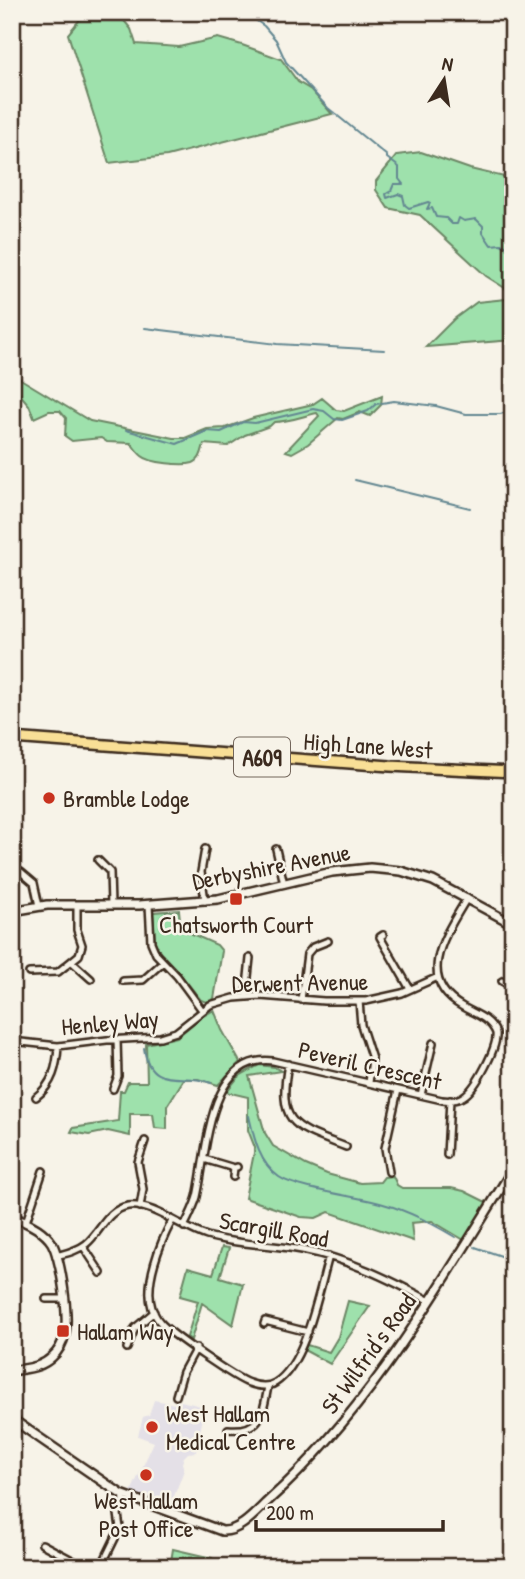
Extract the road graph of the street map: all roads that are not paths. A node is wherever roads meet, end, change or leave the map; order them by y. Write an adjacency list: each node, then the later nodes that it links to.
1 (12, 738): 2 (main road, High Lane West / A609)
2 (513, 772)
3 (205, 849): 9 (street)
4 (276, 849): 7 (street)
5 (98, 860): 11 (street)
6 (21, 872): 13 (street)
7 (284, 884): 8 (street, Derbyshire Avenue); 9 (street, Derbyshire Avenue)
8 (467, 898): 15 (street, Derbyshire Avenue); 22 (street)
9 (205, 901): 12 (street, Derbyshire Avenue)
10 (77, 905): 11 (street); 13 (street); 19 (street)
11 (111, 905): 12 (street)
12 (149, 905): 20 (street)
13 (39, 906): 14 (street)
14 (12, 911)
15 (513, 924)
16 (383, 935): 27 (street)
17 (328, 941): 29 (street)
18 (250, 958): 28 (street)
19 (72, 962): 21 (street); 23 (street)
20 (162, 963): 24 (street); 31 (street)
21 (29, 973)
22 (438, 977): 27 (street, Derwent Avenue); 42 (street, Peveril Crescent)
23 (91, 979)
24 (123, 981)
25 (502, 981): 26 (street)
26 (512, 985)
27 (410, 989): 30 (street, Derwent Avenue)
28 (246, 996): 29 (street, Derwent Avenue); 31 (street, Derwent Avenue)
29 (301, 1000): 30 (street, Derwent Avenue)
30 (359, 1001): 37 (street)
31 (202, 1010): 32 (street, Henley Way)
32 (117, 1039): 35 (street, Henley Way); 38 (street)
33 (12, 1041): 35 (street, Henley Way)
34 (433, 1043): 41 (street)
35 (58, 1046): 40 (street)
36 (288, 1064): 37 (street, Peveril Crescent); 44 (street); 46 (street, Peveril Crescent)
37 (369, 1083): 39 (street, Peveril Crescent)
38 (117, 1085)
39 (398, 1090): 41 (street, Peveril Crescent); 49 (street)
40 (41, 1095)
41 (421, 1095): 42 (street, Peveril Crescent)
42 (450, 1101): 45 (street)
43 (145, 1141): 51 (street)
44 (346, 1147)
45 (447, 1156)
46 (204, 1159): 50 (street); 55 (street, Peveril Crescent)
47 (513, 1169): 62 (street, St Wilfrid's Road)
48 (43, 1171): 54 (street)
49 (388, 1172)
50 (233, 1177)
51 (140, 1207): 53 (street, Scargill Road); 56 (street)
52 (12, 1217): 54 (street)
53 (172, 1221): 55 (street, Scargill Road); 63 (street)
54 (26, 1222): 57 (street)
55 (184, 1227): 58 (street, Scargill Road)
56 (83, 1247): 57 (street); 59 (street)
57 (56, 1256): 61 (street)
58 (329, 1256): 62 (street, Scargill Road); 65 (street)
59 (101, 1273)
60 (46, 1299): 61 (street)
61 (63, 1299): 68 (street)
62 (430, 1301): 73 (street, St Wilfrid's Road)
63 (154, 1312): 66 (street); 67 (street)
64 (264, 1324): 65 (street)
65 (308, 1332): 69 (street)
66 (130, 1345)
67 (196, 1348): 69 (street); 70 (street)
68 (12, 1371)
69 (268, 1386): 72 (street)
70 (176, 1396)
71 (12, 1419): 73 (street)
72 (228, 1429)
73 (125, 1496): 76 (street)
74 (46, 1544): 75 (street)
75 (85, 1567)
76 (101, 1567)

